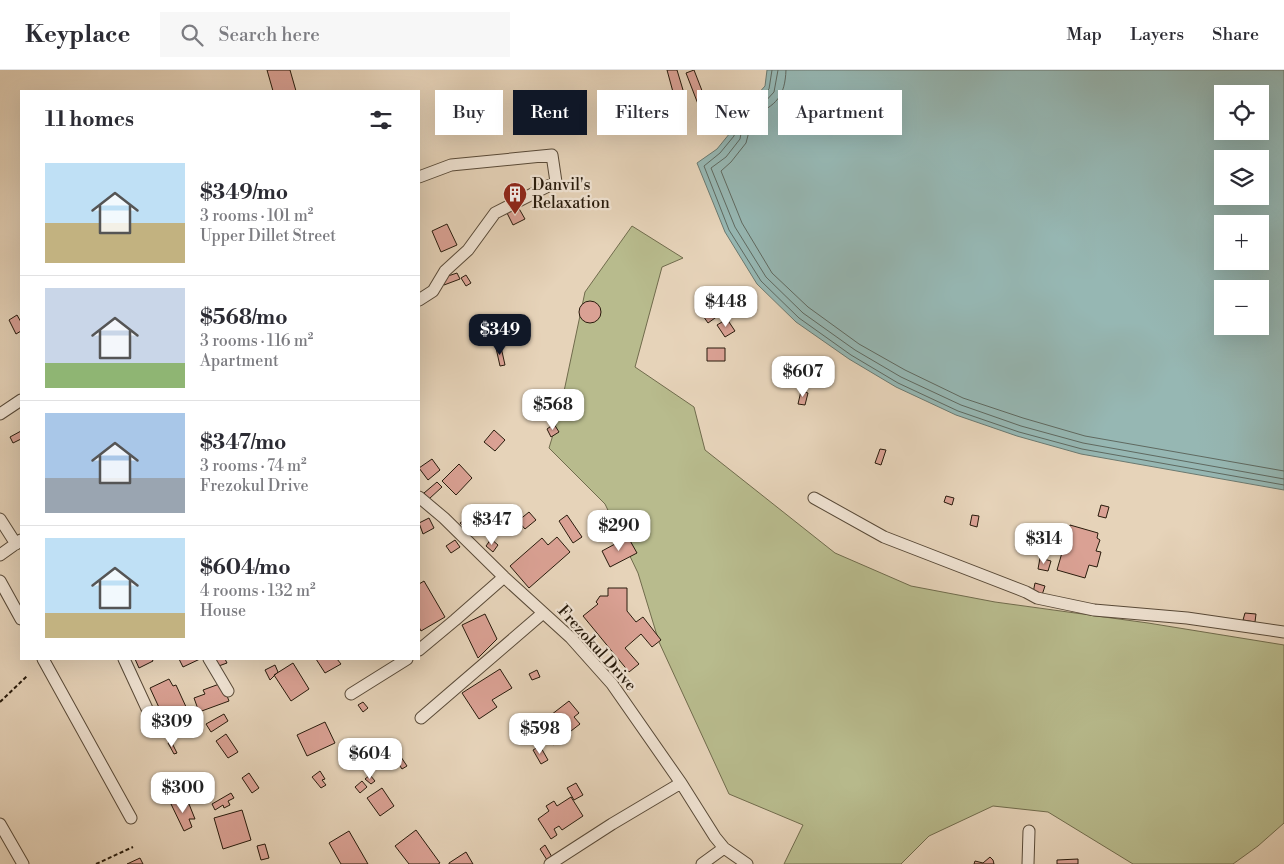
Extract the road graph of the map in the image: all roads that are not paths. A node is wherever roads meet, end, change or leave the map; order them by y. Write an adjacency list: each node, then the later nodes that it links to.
1 (420, 177): 2 (street)
2 (420, 299)
3 (20, 401): 4 (street)
4 (0, 414)
5 (420, 498): 10 (street, Frezokul Drive)
6 (814, 498): 14 (street)
7 (0, 519): 8 (street)
8 (19, 542): 9 (street)
9 (0, 555)
10 (504, 577): 12 (street, Frezokul Drive); 15 (street)
11 (0, 581): 13 (street)
12 (543, 613): 22 (street); 24 (street, Frezokul Drive)
13 (20, 617)
14 (1284, 632)
15 (420, 649)
16 (44, 660): 25 (street)
17 (124, 660): 23 (street)
18 (210, 660): 20 (street)
19 (405, 660): 21 (street)
20 (228, 691)
21 (351, 694)
22 (421, 718)
23 (155, 726)
24 (681, 783): 28 (street, Frezokul Drive); 30 (street)
25 (131, 818)
26 (0, 824): 29 (street)
27 (1030, 831): 33 (street)
28 (724, 848): 31 (street); 32 (street, Frezokul Drive)
29 (23, 864)
30 (550, 864)
31 (702, 864)
32 (748, 864)
33 (1028, 864)

